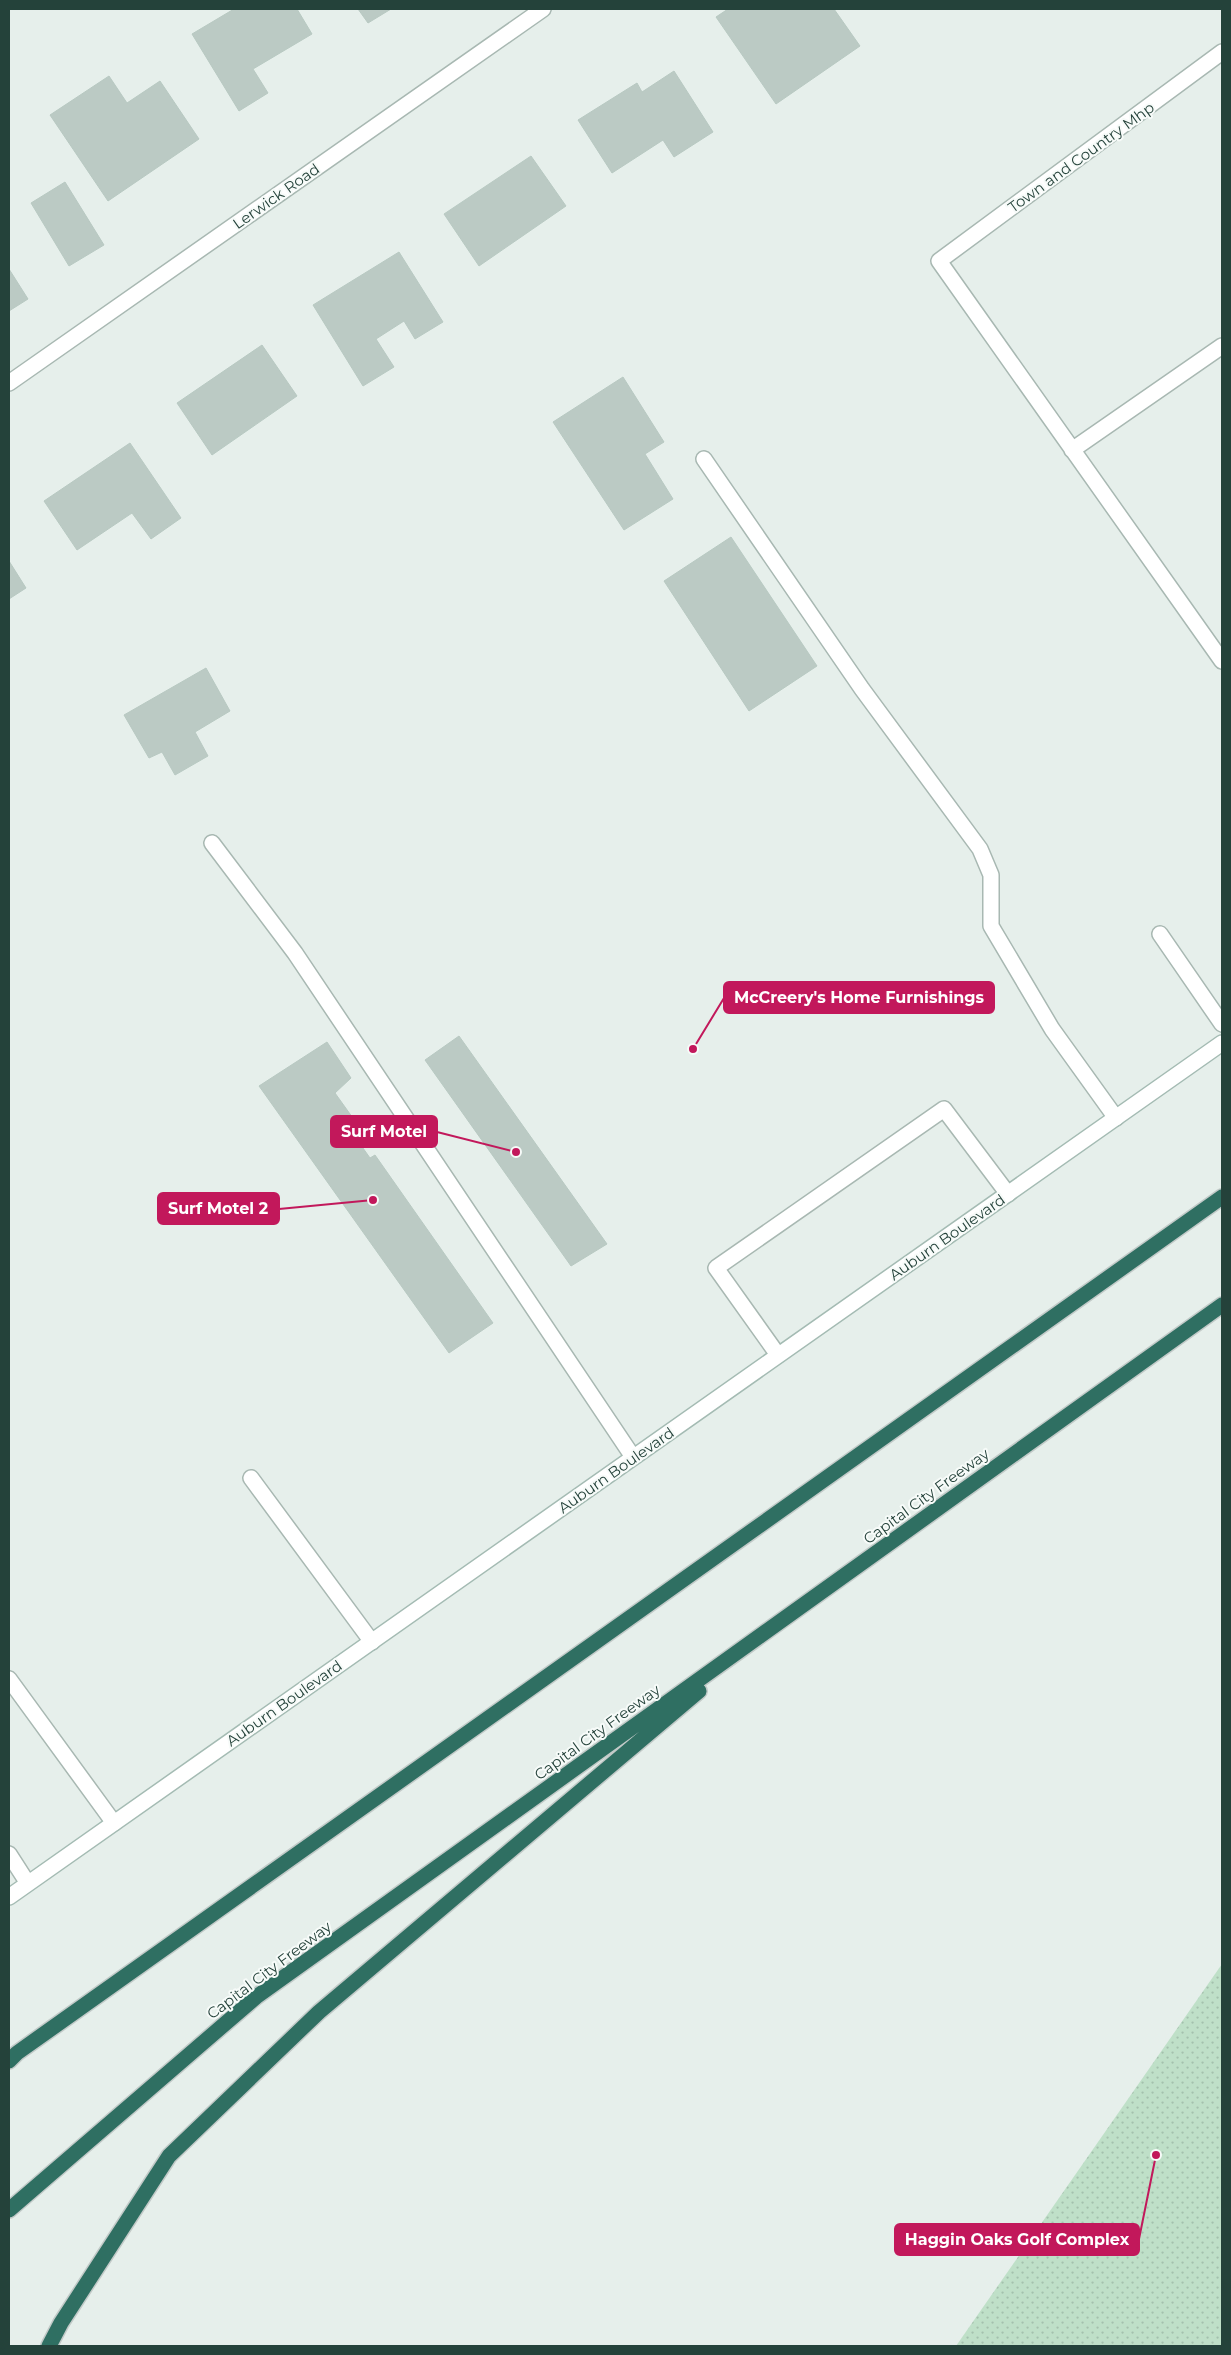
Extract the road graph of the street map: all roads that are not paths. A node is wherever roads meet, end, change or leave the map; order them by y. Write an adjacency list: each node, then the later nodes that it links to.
1 (543, 9): 4 (main road, Lerwick Road)
2 (1222, 52): 5 (main road, Town and Country Mhp)
3 (1222, 346): 5 (main road)
4 (9, 383)
5 (1072, 450): 7 (main road)
6 (704, 459): 12 (main road)
7 (1219, 651)
8 (212, 843): 17 (main road)
9 (1160, 934): 10 (main road)
10 (1222, 1024)
11 (1222, 1043): 12 (main road, Auburn Boulevard)
12 (1116, 1118): 13 (main road, Auburn Boulevard)
13 (1008, 1194): 16 (main road, Auburn Boulevard); 16 (main road)
14 (1222, 1197): 26 (highway)
15 (1222, 1304): 19 (highway, Capital City Freeway)
16 (778, 1355): 17 (main road, Auburn Boulevard)
17 (633, 1458): 20 (main road, Auburn Boulevard)
18 (251, 1478): 20 (main road)
19 (785, 1618): 27 (highway, Capital City Freeway); 28 (highway)
20 (372, 1642): 22 (main road, Auburn Boulevard)
21 (9, 1679): 22 (main road)
22 (114, 1823): 24 (main road, Auburn Boulevard)
23 (9, 1854): 24 (main road)
24 (28, 1882): 25 (main road, Auburn Boulevard)
25 (9, 1897)
26 (12, 2057)
27 (9, 2210)
28 (49, 2346)

